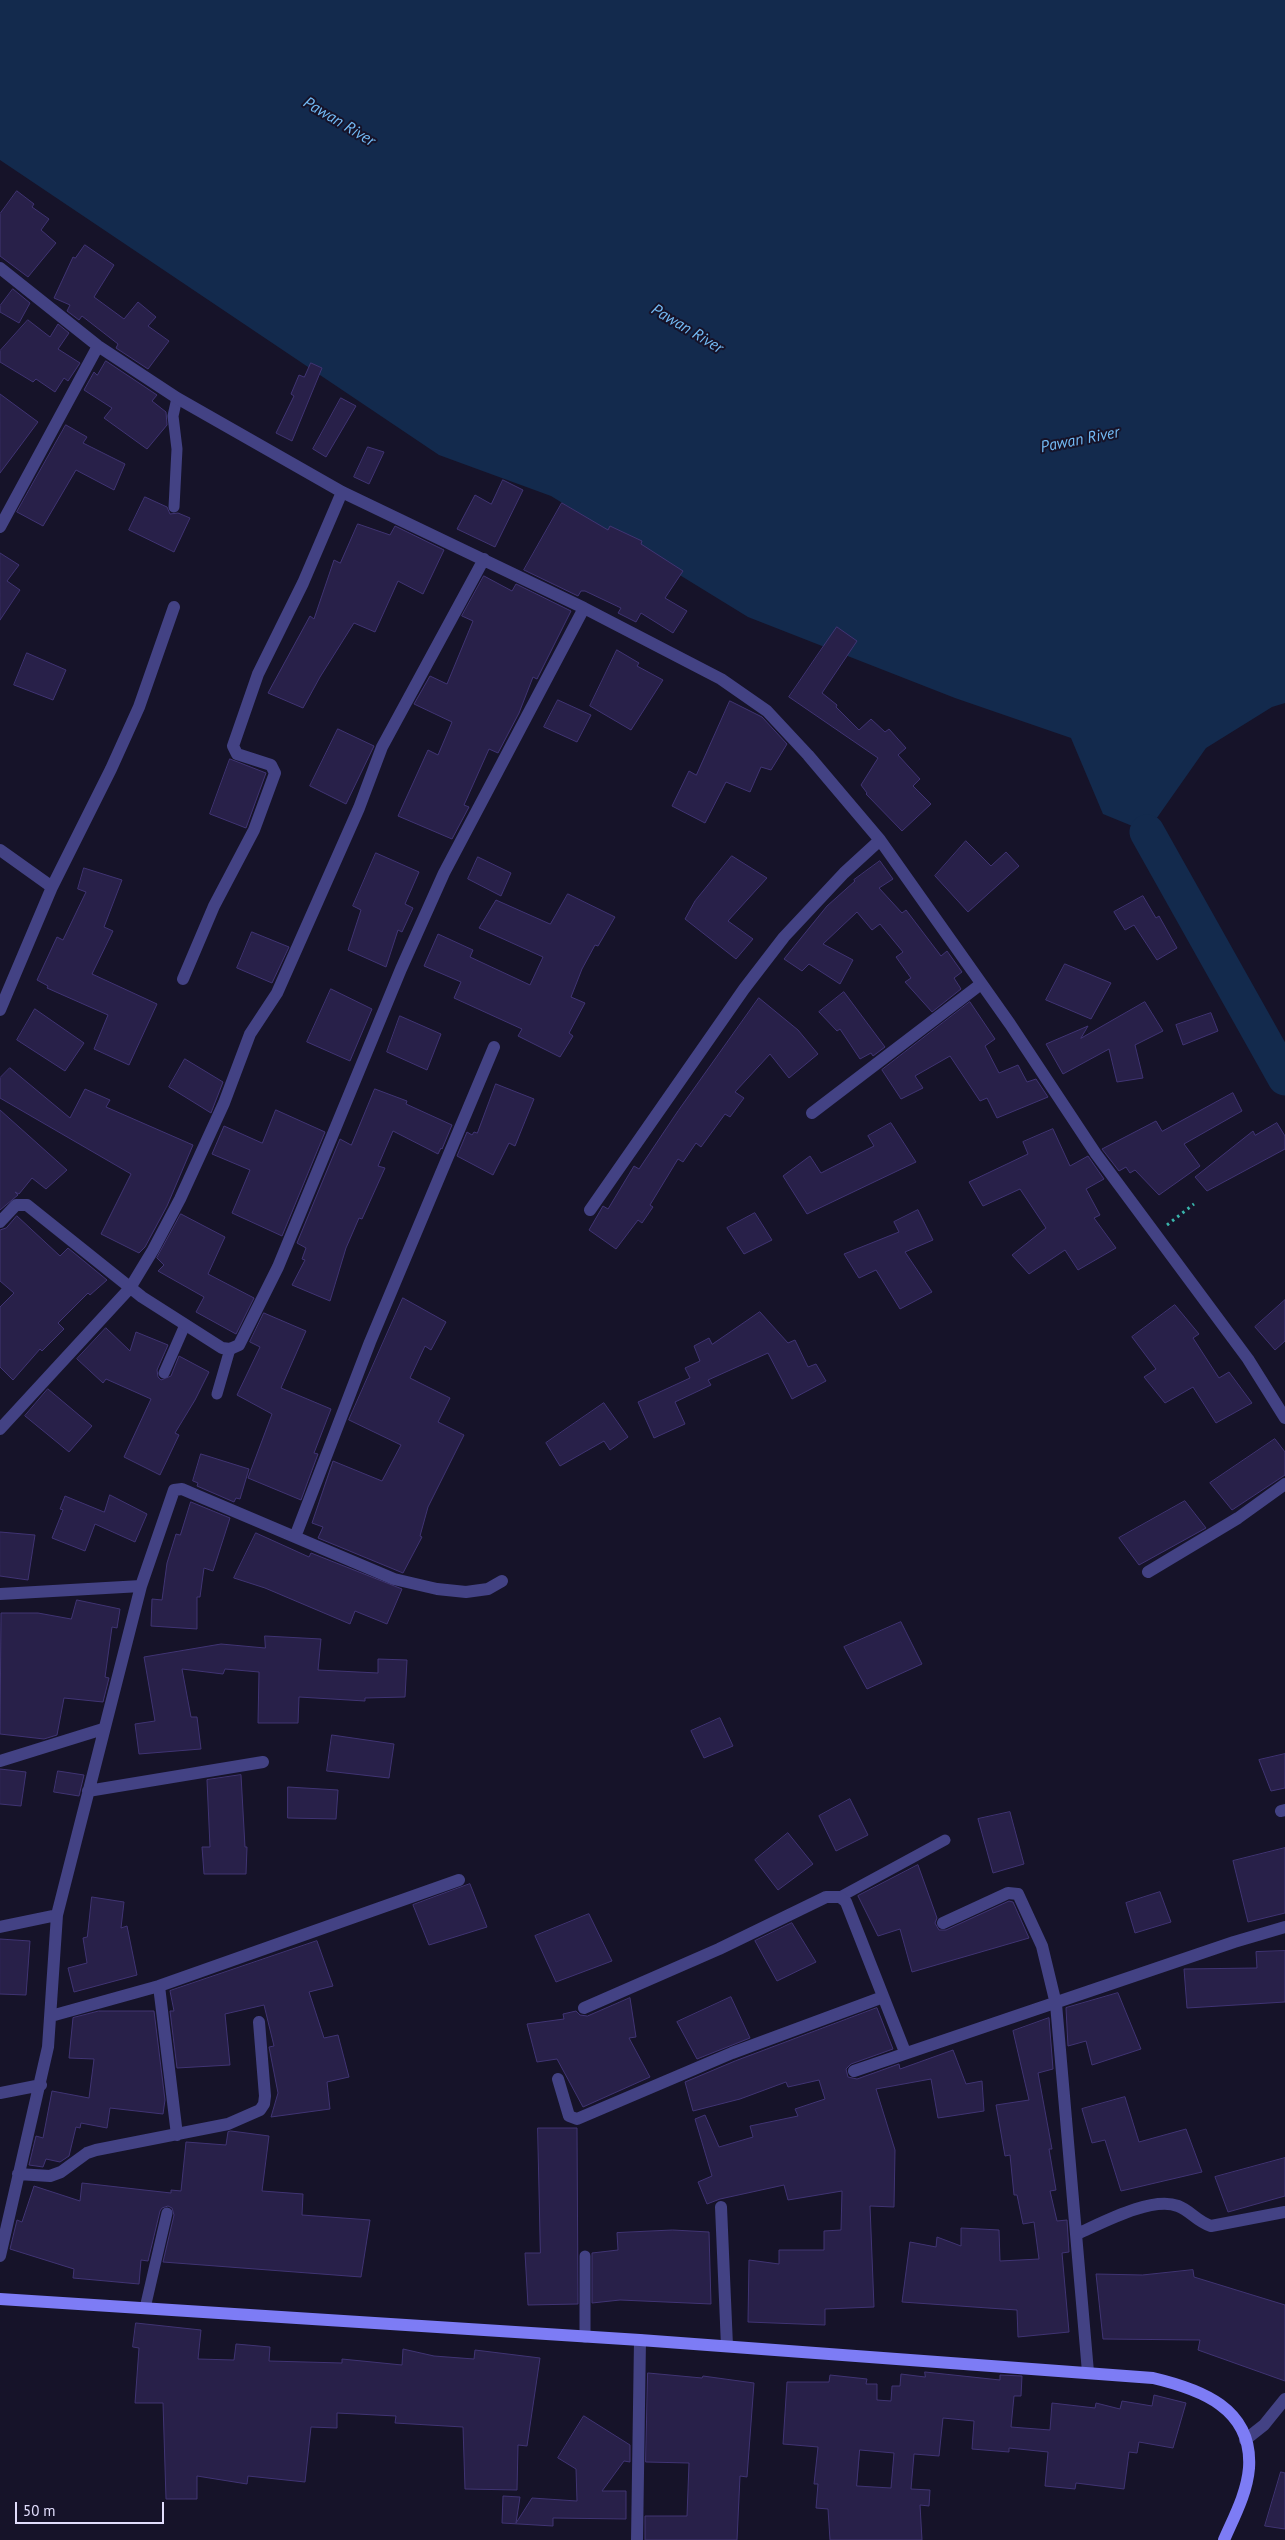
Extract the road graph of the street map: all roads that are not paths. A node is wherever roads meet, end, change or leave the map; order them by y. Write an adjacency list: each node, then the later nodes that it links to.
1 (0, 268): 2 (street)
2 (98, 346): 3 (street); 6 (street)
3 (177, 398): 4 (street); 5 (lane)
4 (342, 492): 7 (street); 13 (street)
5 (174, 507)
6 (0, 527)
7 (484, 559): 9 (street); 20 (street)
8 (174, 607): 12 (street)
9 (584, 608): 10 (street); 22 (street)
10 (880, 840): 14 (street); 18 (street)
11 (0, 850): 12 (street)
12 (52, 887): 15 (street)
13 (183, 979)
14 (981, 984): 17 (street); 25 (street)
15 (0, 1010)
16 (494, 1047): 28 (street)
17 (812, 1113)
18 (590, 1210)
19 (0, 1222): 20 (street)
20 (130, 1288): 21 (street); 26 (street)
21 (185, 1325): 22 (street); 23 (lane)
22 (230, 1349): 24 (lane)
23 (164, 1372)
24 (218, 1394)
25 (1285, 1418)
26 (0, 1429)
27 (1285, 1484): 29 (street)
28 (295, 1537): 30 (street); 31 (street)
29 (1148, 1572)
30 (502, 1581)
31 (141, 1586): 32 (street); 33 (street)
32 (0, 1594)
33 (104, 1729): 34 (street); 36 (street)
34 (0, 1761)
35 (263, 1762): 36 (street)
36 (88, 1791): 40 (street)
37 (945, 1840): 39 (lane)
38 (460, 1880): 44 (street)
39 (840, 1897): 45 (street); 47 (street)
40 (57, 1915): 42 (street); 48 (street)
41 (943, 1923): 46 (street)
42 (0, 1927)
43 (1285, 1927): 46 (street)
44 (159, 1986): 48 (street); 55 (street)
45 (884, 1997): 50 (street); 52 (street)
46 (1056, 2004): 50 (street); 60 (street)
47 (584, 2008)
48 (51, 2016): 53 (street)
49 (259, 2022): 55 (street)
50 (905, 2052): 51 (street)
51 (854, 2070)
52 (558, 2079)
53 (41, 2085): 54 (street); 56 (street)
54 (0, 2094)
55 (177, 2135): 56 (street)
56 (18, 2174): 61 (street)
57 (721, 2207): 67 (street)
58 (1285, 2212): 60 (street)
59 (167, 2213): 64 (lane)
60 (1077, 2234): 68 (street)
61 (0, 2256)
62 (585, 2256): 65 (lane)
63 (0, 2299): 64 (street)
64 (145, 2308): 65 (street)
65 (585, 2337): 66 (street)
66 (640, 2340): 67 (street); 71 (street)
67 (727, 2346): 68 (street)
68 (1088, 2372): 70 (street)
69 (1285, 2399): 70 (street)
70 (1245, 2440): 72 (street)
71 (637, 2540)
72 (1224, 2540)

